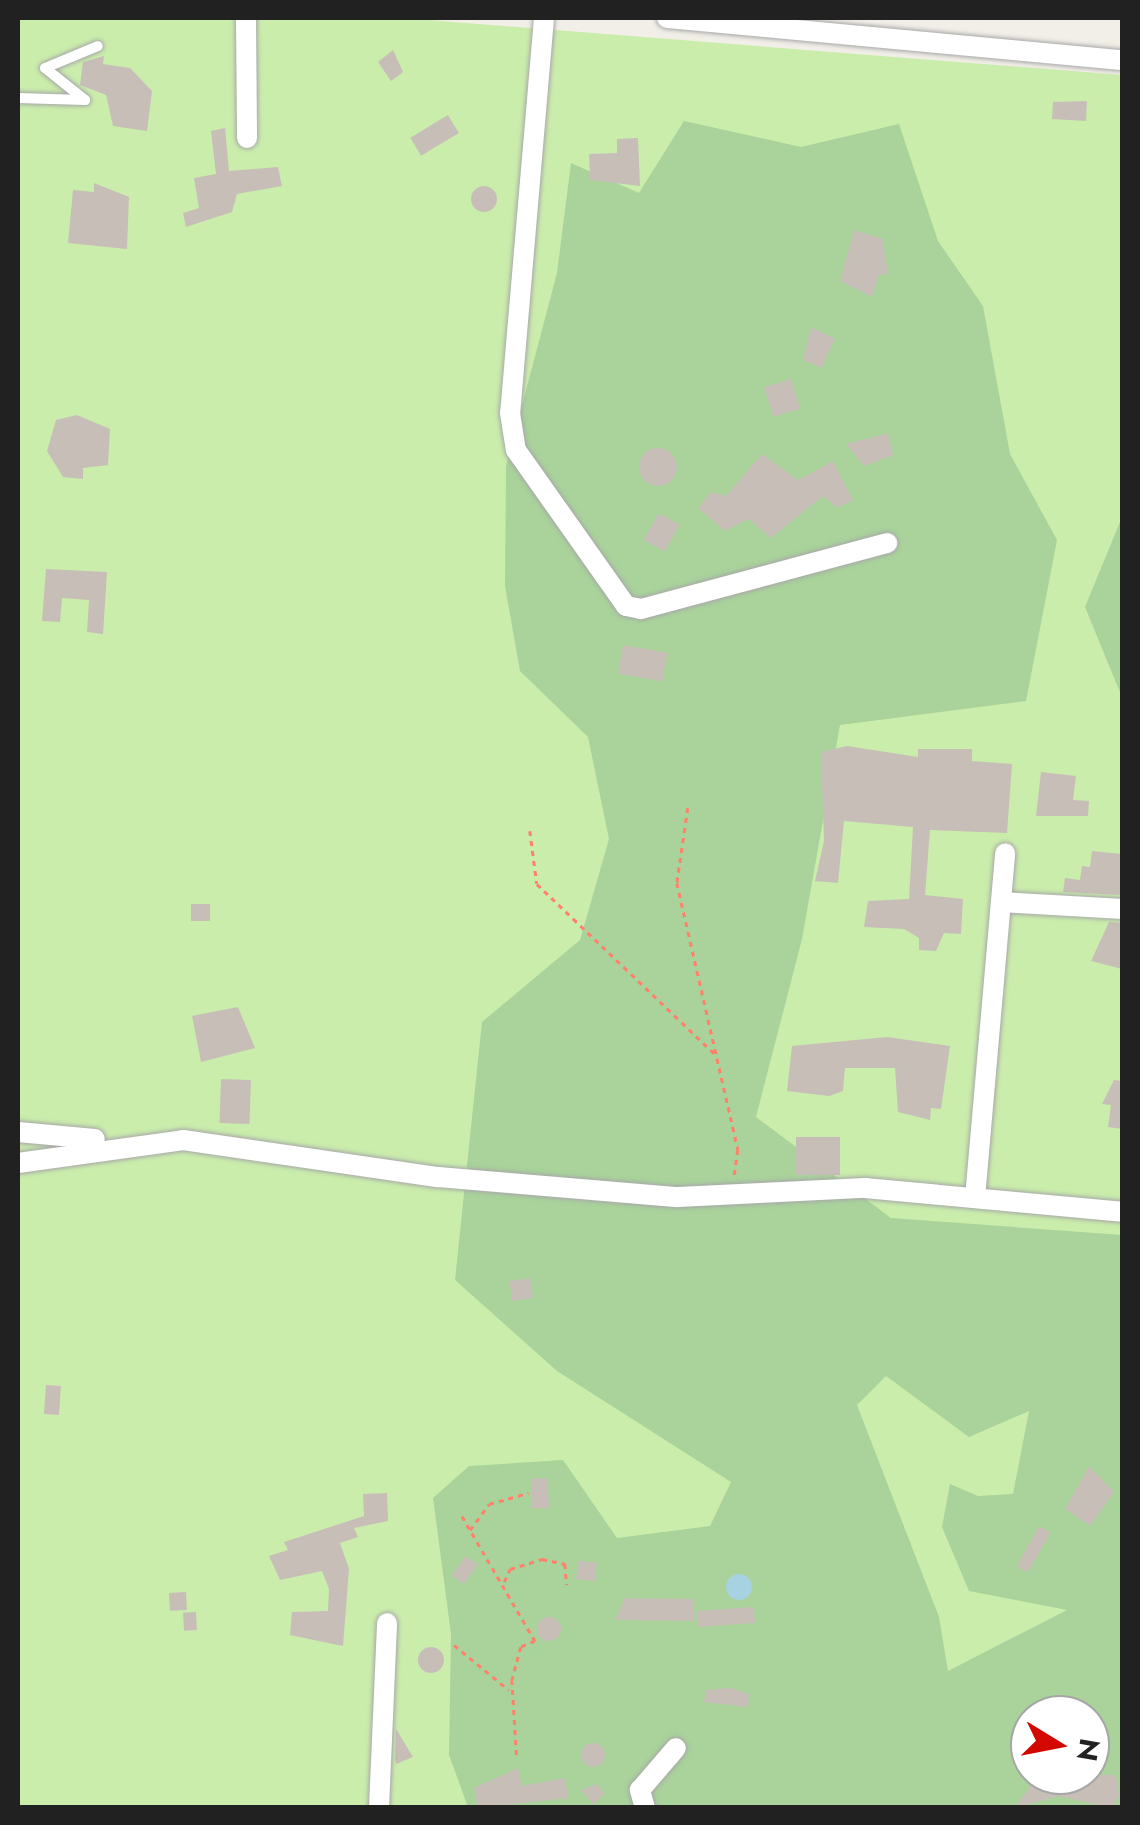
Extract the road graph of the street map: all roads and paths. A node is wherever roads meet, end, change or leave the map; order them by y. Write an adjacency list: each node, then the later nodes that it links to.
1 (246, 18): 7 (street)
2 (544, 18): 8 (street)
3 (668, 18): 5 (street)
4 (98, 46): 6 (lane)
5 (1122, 60)
6 (18, 98)
7 (248, 138)
8 (887, 543)
9 (688, 808): 14 (path)
10 (530, 832): 14 (path)
11 (1004, 853): 12 (street)
12 (1000, 902): 13 (street); 19 (street)
13 (1122, 910)
14 (716, 1055): 18 (path)
15 (18, 1132): 16 (street)
16 (141, 1144): 17 (street); 18 (street)
17 (18, 1163)
18 (730, 1198): 19 (street)
19 (975, 1198): 20 (street)
20 (1122, 1212)
21 (528, 1493): 23 (path)
22 (462, 1516): 23 (path)
23 (470, 1533): 24 (path)
24 (503, 1584): 25 (path); 28 (path)
25 (567, 1585)
26 (387, 1623): 31 (street)
27 (454, 1644): 28 (path)
28 (512, 1693): 30 (path)
29 (676, 1748): 32 (street)
30 (517, 1760)
31 (379, 1808)
32 (645, 1808)

